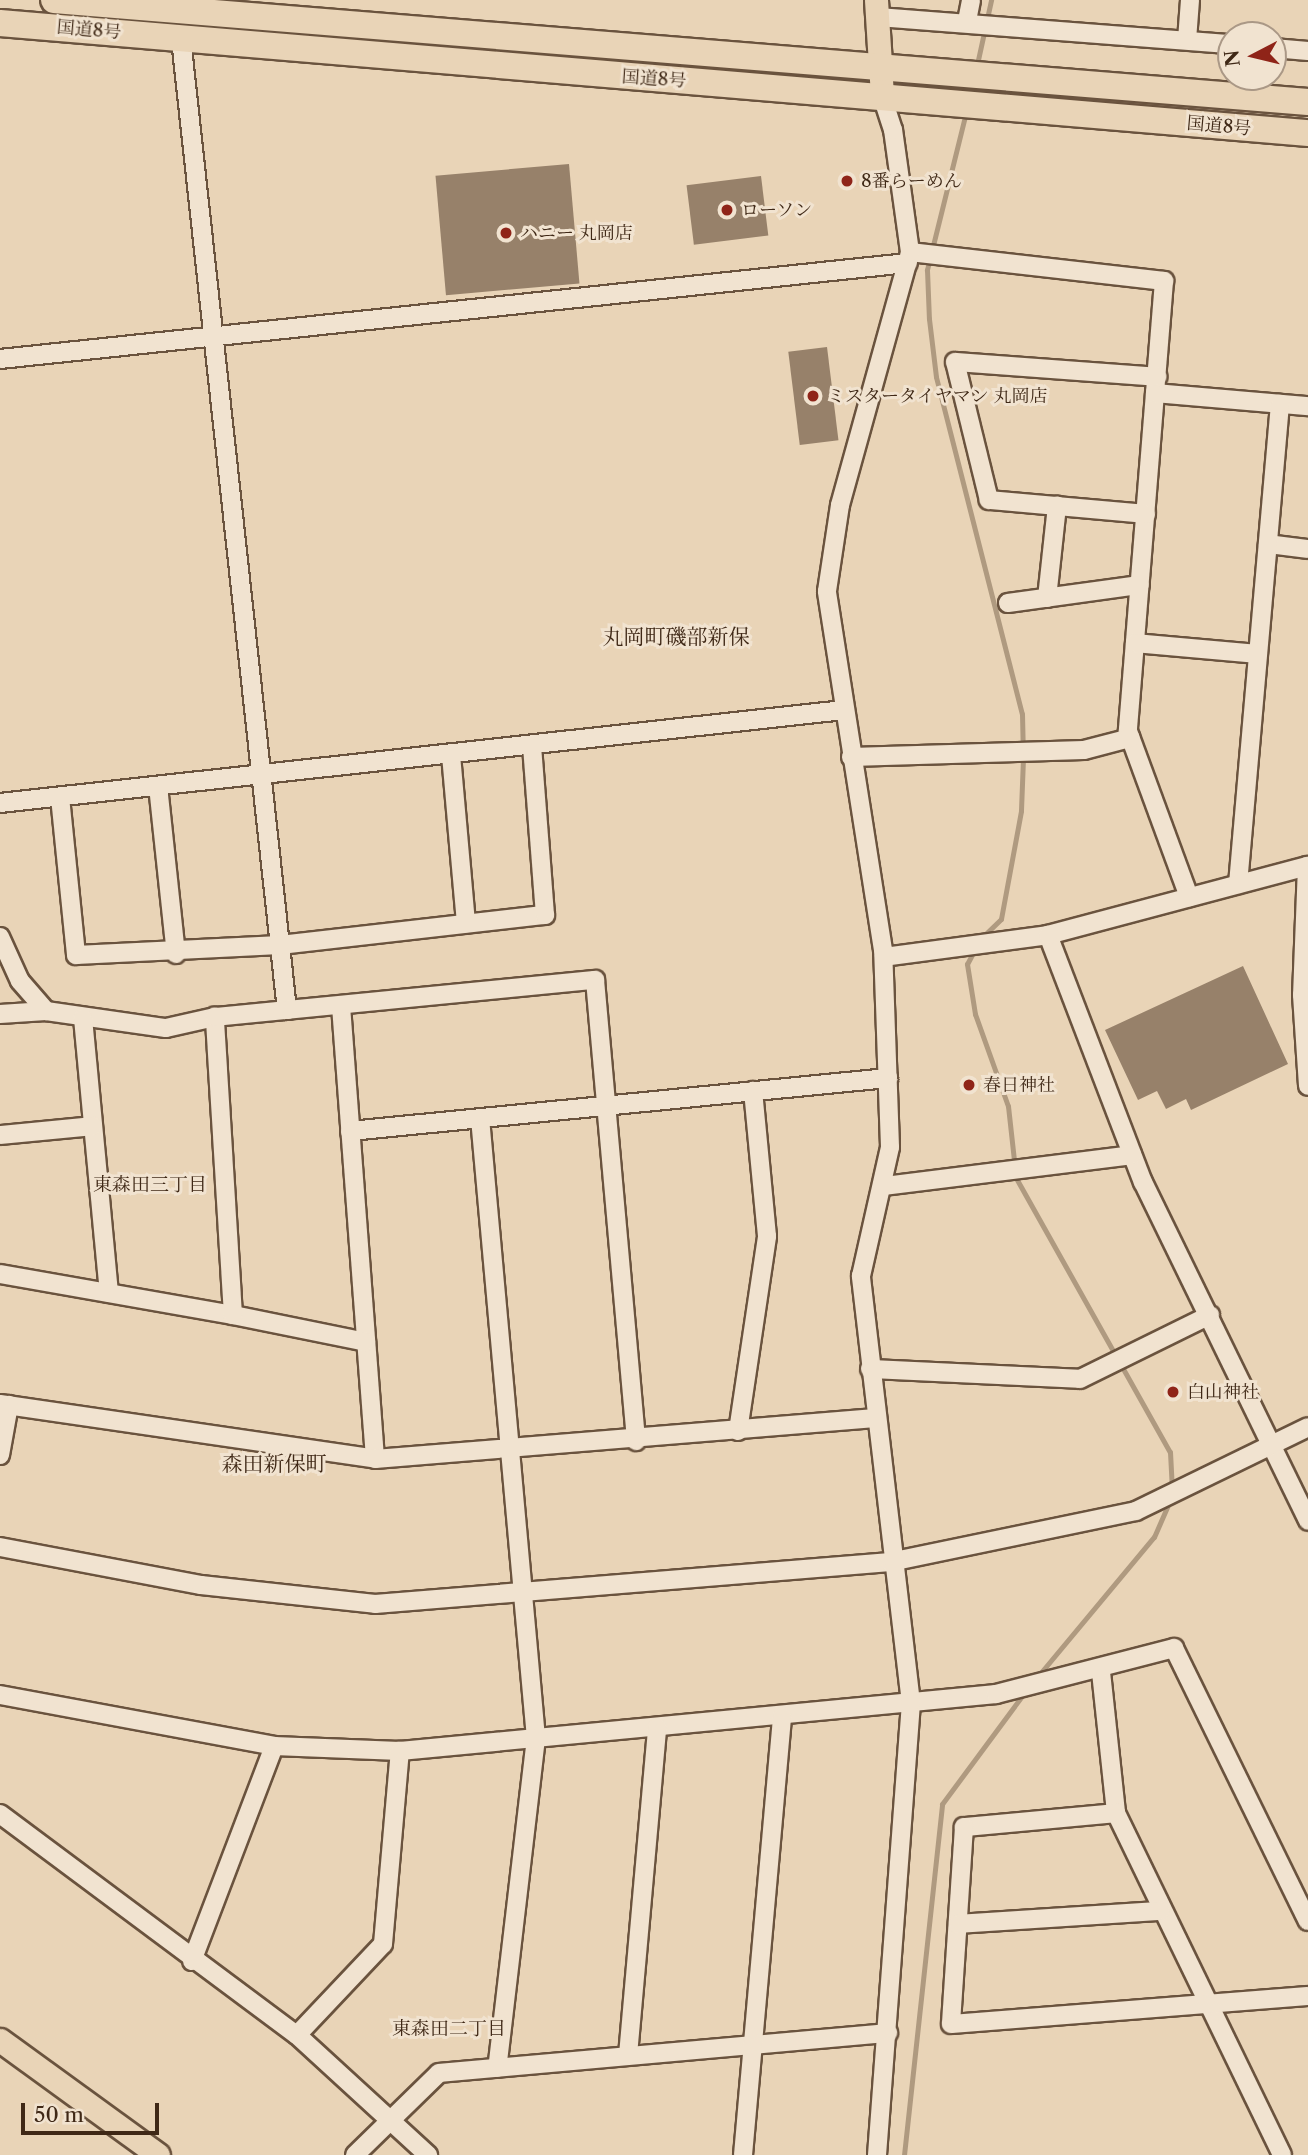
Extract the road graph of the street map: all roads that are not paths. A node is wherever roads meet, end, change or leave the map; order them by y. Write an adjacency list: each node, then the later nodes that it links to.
1 (54, 0): 4 (highway, 国道8号)
2 (971, 0): 6 (street)
3 (1190, 0): 9 (street)
4 (177, 5): 13 (highway, 国道8号)
5 (877, 9): 6 (street); 13 (main road)
6 (969, 21): 9 (street)
7 (0, 23): 8 (highway, 国道8号)
8 (181, 38): 14 (highway, 国道8号); 18 (street)
9 (1187, 40): 10 (street)
10 (1217, 43)
11 (1287, 49): 12 (street)
12 (1308, 51)
13 (881, 68): 14 (main road); 15 (highway, 国道8号)
14 (882, 96): 16 (highway, 国道8号); 17 (street)
15 (1308, 102)
16 (1308, 133)
17 (909, 257): 18 (street); 20 (street); 32 (street)
18 (214, 335): 19 (street); 37 (street)
19 (0, 359)
20 (1156, 385): 21 (street); 23 (street); 24 (street)
21 (1280, 404): 22 (street); 25 (street)
22 (1308, 406)
23 (1056, 506): 24 (street); 28 (street)
24 (1146, 514): 27 (street)
25 (1268, 544): 26 (street); 31 (street)
26 (1308, 549)
27 (1140, 586): 28 (street); 30 (street)
28 (1047, 598): 29 (street)
29 (1009, 603)
30 (1135, 643): 31 (street); 33 (street)
31 (1258, 654): 42 (street)
32 (844, 710): 34 (street); 36 (street)
33 (1130, 738): 36 (street); 43 (street)
34 (532, 746): 35 (street); 44 (street)
35 (451, 755): 37 (street); 44 (street)
36 (851, 757): 49 (street)
37 (262, 775): 38 (street); 47 (street)
38 (158, 786): 39 (street); 48 (street)
39 (60, 797): 40 (street); 48 (street)
40 (0, 803)
41 (1307, 866): 42 (street); 57 (street)
42 (1238, 884): 43 (street)
43 (1189, 897): 45 (street)
44 (466, 923): 47 (street)
45 (1048, 935): 49 (street); 64 (street)
46 (0, 937): 52 (street)
47 (280, 945): 48 (street); 51 (street)
48 (176, 954)
49 (884, 957): 56 (street)
50 (341, 1006): 51 (street); 59 (street); 62 (street)
51 (287, 1010): 54 (street)
52 (46, 1011): 53 (street); 55 (street)
53 (0, 1014)
54 (215, 1017): 55 (street); 68 (street)
55 (83, 1018): 61 (street)
56 (888, 1078): 58 (street); 65 (street)
57 (1308, 1086)
58 (753, 1091): 59 (street); 75 (street)
59 (606, 1106): 60 (street); 76 (street)
60 (480, 1118): 62 (street); 78 (street)
61 (93, 1126): 63 (street); 67 (street)
62 (350, 1131): 70 (street)
63 (0, 1135)
64 (1132, 1155): 65 (street); 69 (street)
65 (884, 1186): 71 (street)
66 (0, 1274): 67 (street)
67 (109, 1293): 68 (street)
68 (233, 1315): 70 (street)
69 (1210, 1315): 71 (street); 77 (street)
70 (366, 1342): 80 (street)
71 (870, 1369): 73 (street)
72 (5, 1405): 79 (street); 80 (street)
73 (875, 1418): 75 (street); 83 (street)
74 (1308, 1427): 77 (street)
75 (738, 1431): 76 (street)
76 (636, 1441): 78 (street)
77 (1273, 1443): 81 (street); 83 (street)
78 (508, 1452): 80 (street); 84 (street)
79 (0, 1455)
80 (375, 1459)
81 (1308, 1521)
82 (0, 1547): 84 (street)
83 (890, 1562): 84 (street); 87 (street)
84 (522, 1594): 90 (street)
85 (1101, 1672): 87 (street); 93 (street); 96 (street)
86 (0, 1695): 91 (street)
87 (911, 1703): 88 (street); 101 (street)
88 (782, 1717): 89 (street); 104 (street)
89 (657, 1727): 90 (street); 105 (street)
90 (536, 1738): 92 (street); 106 (street)
91 (274, 1746): 92 (street); 98 (street)
92 (400, 1751): 102 (street)
93 (1116, 1813): 95 (street); 97 (street)
94 (0, 1814): 98 (street)
95 (1161, 1911): 97 (street); 100 (street)
96 (1308, 1921)
97 (958, 1924): 100 (street)
98 (192, 1961): 102 (street)
99 (1308, 1996): 100 (street)
100 (1213, 2004): 113 (street)
101 (888, 2033): 104 (street); 112 (street)
102 (297, 2035): 107 (street)
103 (0, 2040): 108 (main road)
104 (751, 2045): 105 (street); 111 (street)
105 (628, 2055): 106 (street)
106 (497, 2068): 107 (street)
107 (392, 2116): 109 (street); 110 (street)
108 (158, 2155)
109 (355, 2155)
110 (428, 2155)
111 (743, 2155)
112 (877, 2155)
113 (1282, 2155)

